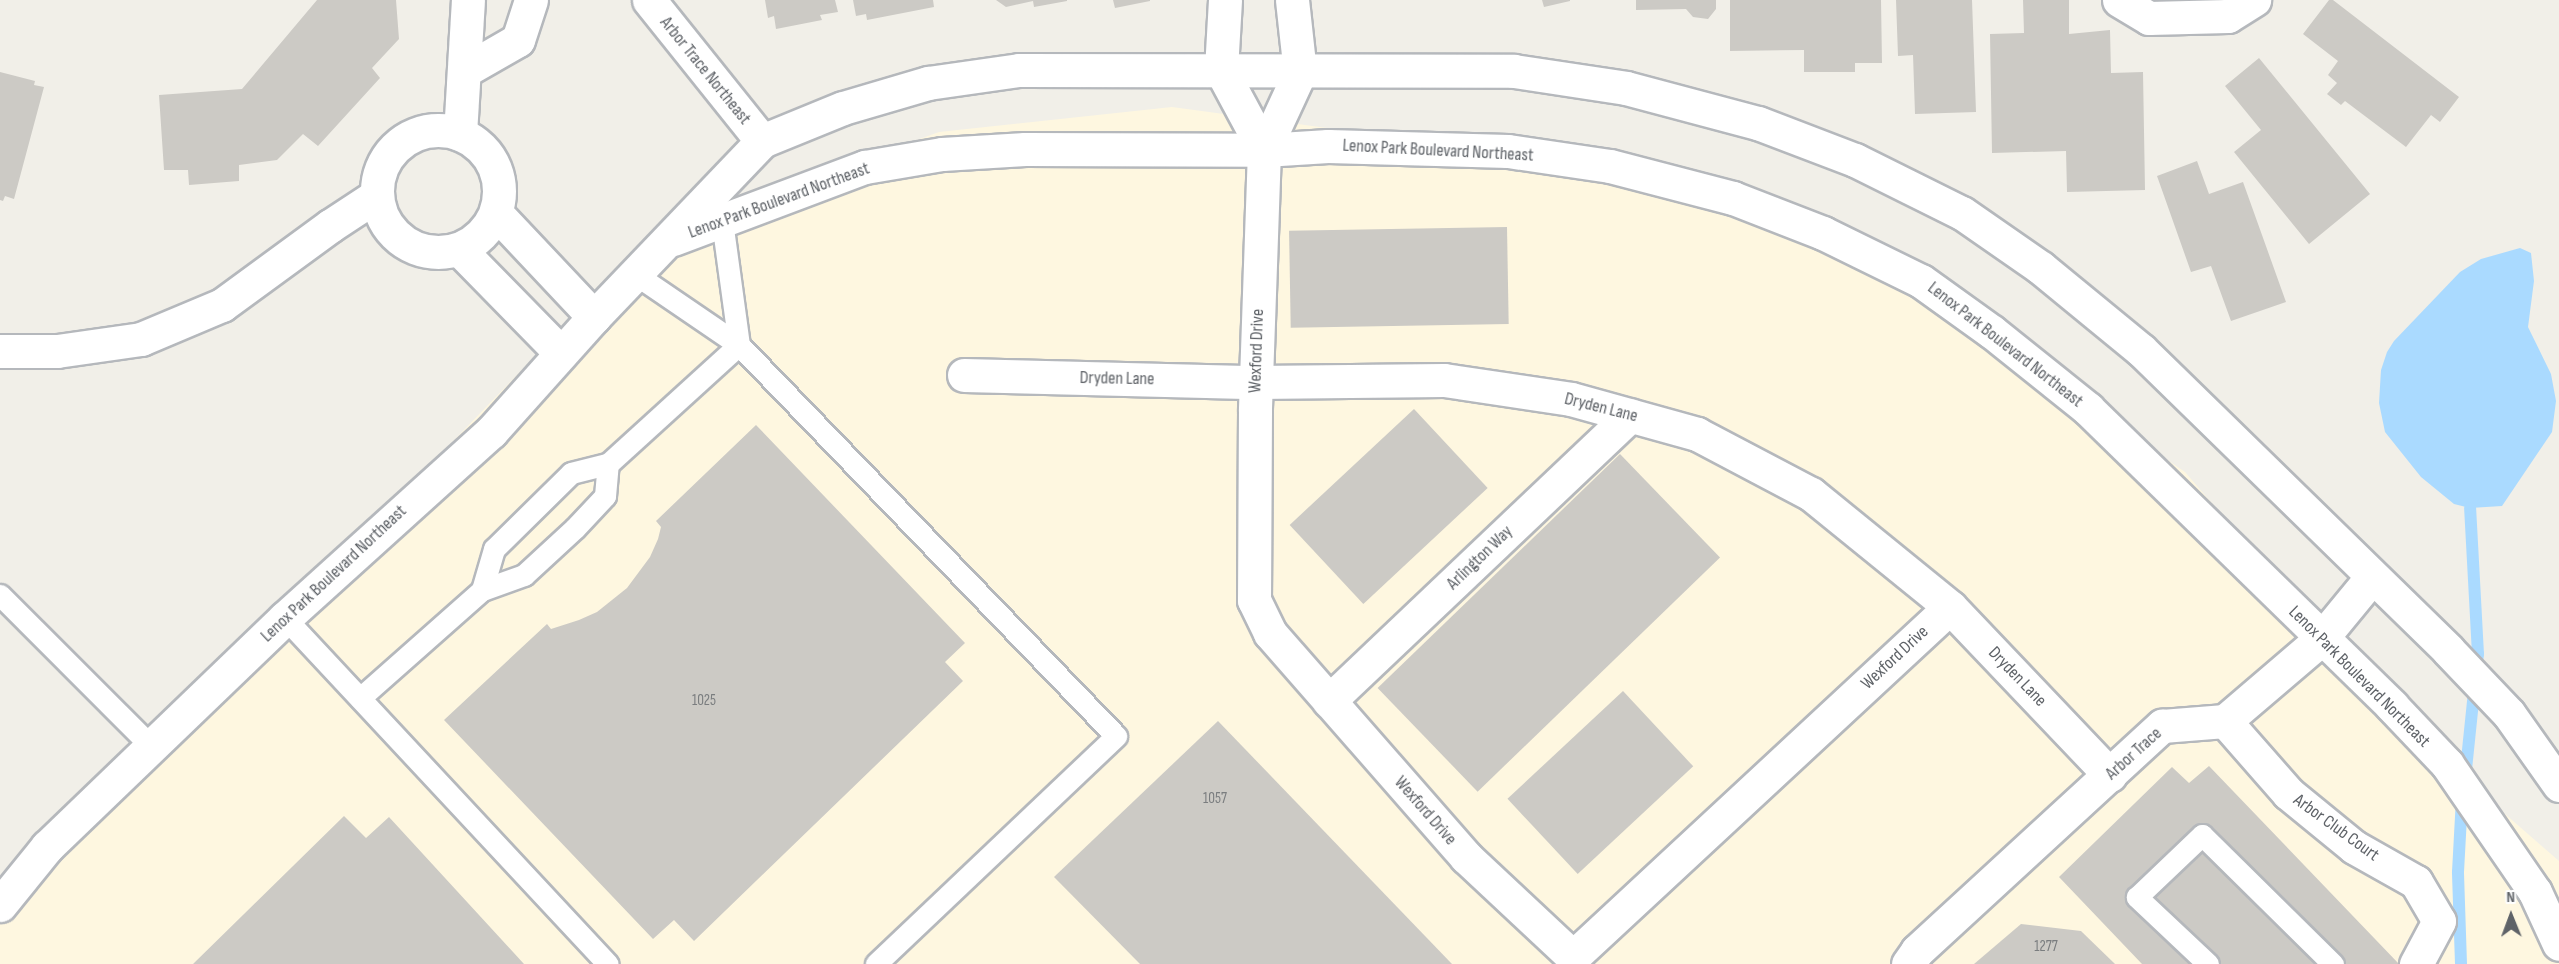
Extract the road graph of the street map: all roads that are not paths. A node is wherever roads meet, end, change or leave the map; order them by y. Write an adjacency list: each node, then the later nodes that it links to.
1 (468, 0): 9 (street)
2 (531, 0): 9 (street)
3 (649, 0): 12 (street, Arbor Trace Northeast)
4 (1225, 0): 8 (street)
5 (1292, 0): 10 (street)
6 (2119, 0): 7 (street)
7 (2254, 0)
8 (1221, 70): 10 (street, Lenox Park Boulevard Northeast); 12 (street, Lenox Park Boulevard Northeast); 13 (street)
9 (464, 71): 11 (street)
10 (1300, 72): 13 (street); 28 (street, Lenox Park Boulevard Northeast)
11 (460, 134): 14 (street); 15 (street)
12 (762, 141): 17 (street, Lenox Park Boulevard Northeast)
13 (1264, 150): 16 (street, Lenox Park Boulevard Northeast); 25 (street, Wexford Drive); 33 (street, Lenox Park Boulevard Northeast)
14 (377, 195): 18 (street); 22 (street)
15 (496, 213): 18 (street); 20 (street)
16 (722, 221): 17 (street, Lenox Park Boulevard Northeast); 21 (lane)
17 (666, 242): 19 (street, Lenox Park Boulevard Northeast)
18 (459, 249): 23 (street)
19 (635, 274): 20 (street, Lenox Park Boulevard Northeast); 21 (lane)
20 (594, 317): 23 (street, Lenox Park Boulevard Northeast)
21 (739, 345): 27 (lane); 44 (lane)
22 (0, 351)
23 (561, 353): 32 (street, Lenox Park Boulevard Northeast)
24 (964, 375): 25 (street, Dryden Lane)
25 (1256, 382): 26 (street, Dryden Lane); 35 (street, Wexford Drive)
26 (1630, 415): 31 (street, Dryden Lane); 35 (street, Arlington Way)
27 (608, 464): 29 (lane); 29 (lane)
28 (2372, 577): 33 (street); 39 (street, Lenox Park Boulevard Northeast)
29 (482, 590): 34 (lane)
30 (0, 595): 37 (lane)
31 (1950, 607): 38 (street, Dryden Lane); 42 (street, Wexford Drive)
32 (285, 618): 34 (lane); 37 (street, Lenox Park Boulevard Northeast)
33 (2321, 639): 36 (street); 41 (street, Lenox Park Boulevard Northeast)
34 (360, 698): 43 (lane)
35 (1329, 701): 42 (street, Wexford Drive)
36 (2225, 721): 38 (street, Arbor Trace); 48 (street, Arbor Club Court)
37 (152, 747): 40 (street, Lenox Park Boulevard Northeast)
38 (2110, 775): 45 (street, Arbor Trace)
39 (2559, 785)
40 (0, 905)
41 (2559, 944)
42 (1572, 961)
43 (608, 964)
44 (876, 964)
45 (1908, 964)
46 (2208, 964): 47 (lane)
47 (2333, 964)
48 (2416, 964)

